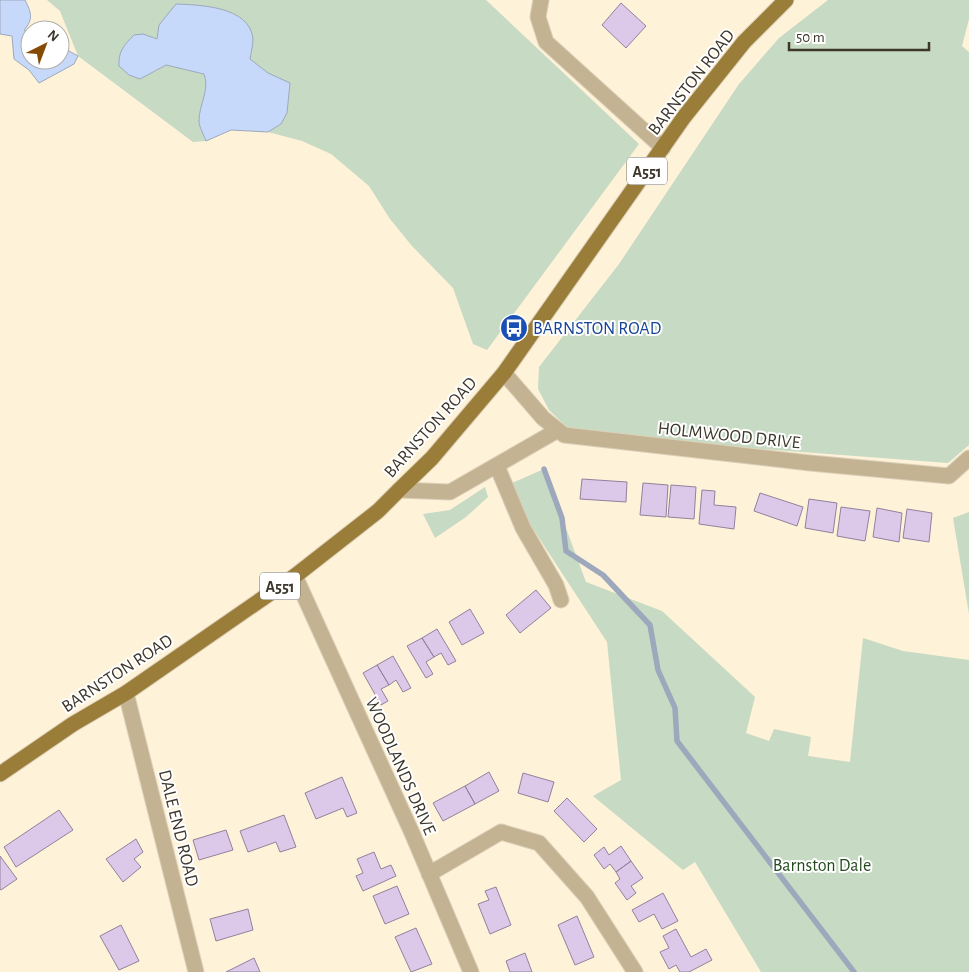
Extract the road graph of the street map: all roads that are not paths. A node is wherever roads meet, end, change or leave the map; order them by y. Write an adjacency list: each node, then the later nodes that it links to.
1 (541, 0): 3 (street)
2 (786, 0): 3 (main road, BARNSTON ROAD / A551)
3 (663, 148): 4 (main road, BARNSTON ROAD / A551)
4 (504, 373): 5 (street, HOLMWOOD DRIVE); 8 (main road, BARNSTON ROAD / A551)
5 (558, 430): 6 (street, HOLMWOOD DRIVE); 7 (street)
6 (969, 458)
7 (497, 466): 8 (street); 10 (street)
8 (399, 490): 9 (main road, BARNSTON ROAD / A551)
9 (294, 576): 11 (main road, BARNSTON ROAD / A551); 13 (street, WOODLANDS DRIVE)
10 (561, 600)
11 (126, 693): 12 (main road, BARNSTON ROAD / A551); 14 (street, DALE END ROAD)
12 (0, 774)
13 (429, 874): 15 (street, WOODLANDS DRIVE); 16 (street)
14 (196, 972)
15 (471, 972)
16 (635, 972)

